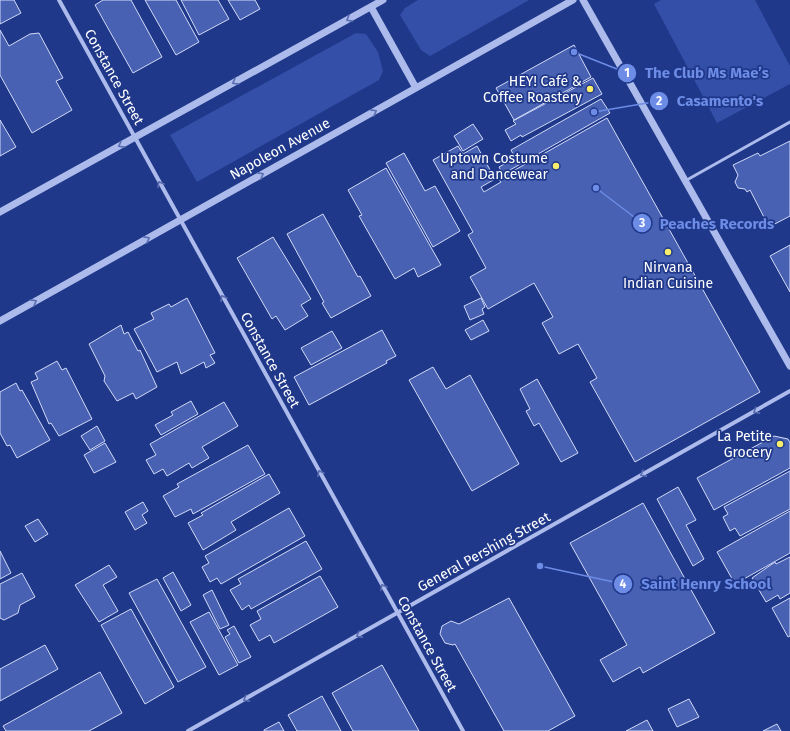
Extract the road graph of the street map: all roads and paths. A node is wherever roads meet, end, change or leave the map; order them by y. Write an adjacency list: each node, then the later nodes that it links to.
1 (59, 0): 8 (street, Constance Street)
2 (383, 0): 5 (street)
3 (573, 0): 6 (street, Napoleon Avenue)
4 (583, 0): 9 (street)
5 (371, 6): 6 (street); 8 (street, one-way to 8)
6 (416, 88): 11 (street, Napoleon Avenue, one-way to 6)
7 (790, 122): 9 (lane)
8 (135, 137): 10 (street, one-way to 10); 11 (street, Constance Street, one-way to 8)
9 (686, 181): 13 (street)
10 (0, 212)
11 (180, 220): 12 (street, Napoleon Avenue, one-way to 11); 15 (street, Constance Street, one-way to 11)
12 (0, 321)
13 (790, 366)
14 (790, 391): 15 (street, General Pershing Street, one-way to 15)
15 (397, 613): 16 (street, General Pershing Street, one-way to 16); 17 (street, Constance Street)
16 (188, 731)
17 (463, 731)

